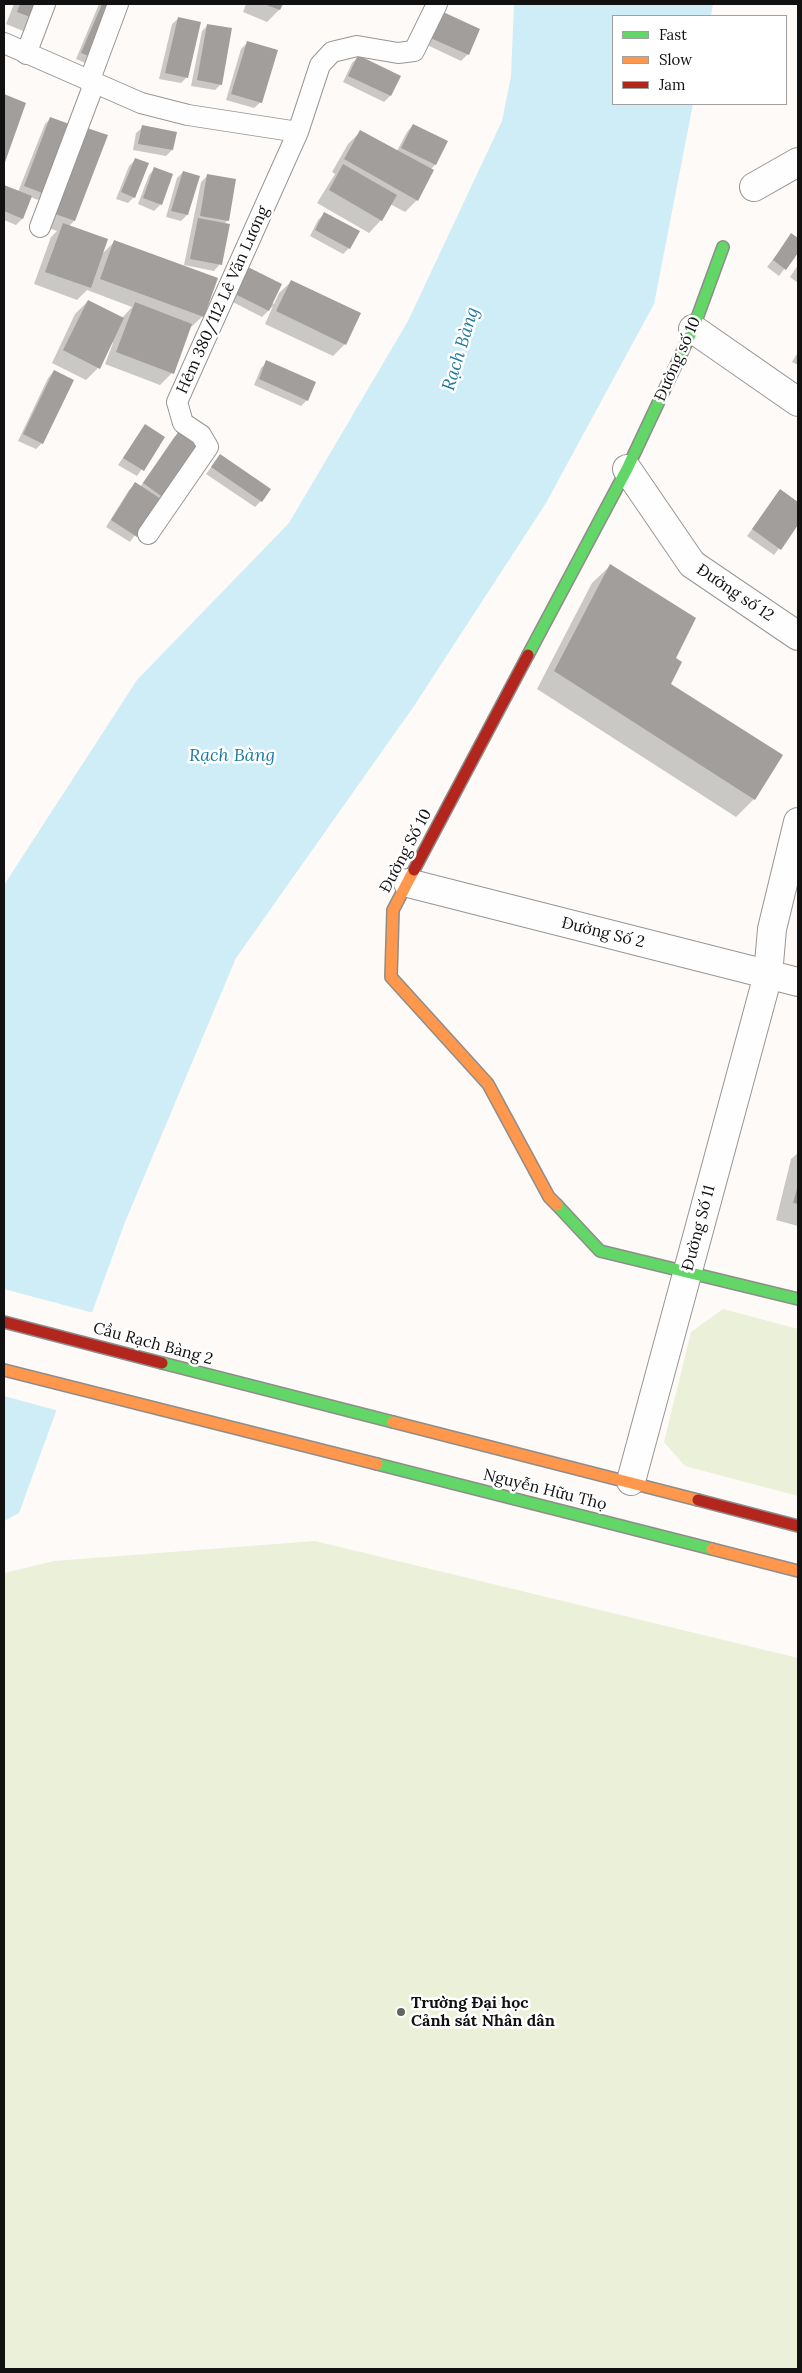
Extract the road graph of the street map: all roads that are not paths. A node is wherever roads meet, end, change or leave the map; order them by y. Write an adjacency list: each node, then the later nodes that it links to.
1 (45, 4): 5 (lane)
2 (118, 4): 6 (lane)
3 (437, 4): 7 (lane)
4 (4, 43): 5 (lane)
5 (26, 54): 6 (lane)
6 (92, 83): 7 (lane); 10 (lane)
7 (298, 132): 15 (lane, Hẻm 380/112 Lê Văn Lương)
8 (798, 162): 9 (street)
9 (754, 187)
10 (40, 227)
11 (723, 247): 12 (main road, Đường số 10)
12 (693, 329): 13 (street); 14 (main road, Đường số 10)
13 (798, 402)
14 (627, 469): 16 (street, Đường số 12); 18 (main road, Đường Số 10)
15 (148, 534)
16 (798, 636)
17 (798, 822): 19 (street)
18 (408, 883): 19 (street, Đường Số 2); 21 (main road, Đường Số 10)
19 (768, 975): 20 (street, Đường Số 2); 21 (street, Đường Số 11)
20 (798, 982)
21 (687, 1271): 22 (main road, Đường Số 10); 26 (street, Đường Số 11)
22 (798, 1299)
23 (4, 1322): 25 (main road, Cầu Rạch Bàng 2)
24 (4, 1370): 28 (main road, Nguyễn Hữu Thọ)
25 (295, 1398): 26 (main road, Nguyễn Hữu Thọ)
26 (631, 1482): 27 (main road, Nguyễn Hữu Thọ)
27 (798, 1526)
28 (798, 1571)

